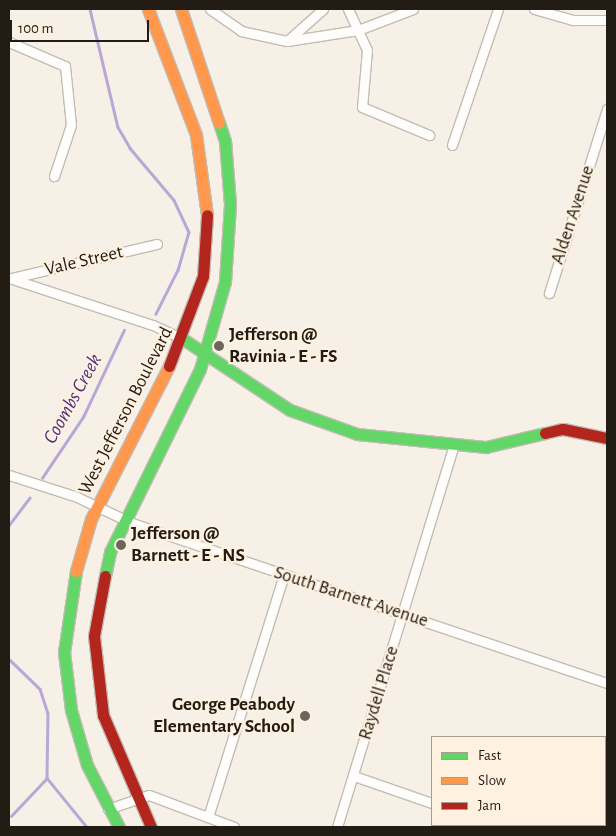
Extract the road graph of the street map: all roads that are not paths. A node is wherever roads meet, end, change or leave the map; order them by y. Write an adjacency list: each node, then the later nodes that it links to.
1 (148, 9): 20 (main road, West Jefferson Boulevard)
2 (181, 9): 21 (main road)
3 (210, 9): 11 (street)
4 (323, 9): 11 (street)
5 (348, 9): 10 (street)
6 (413, 9): 10 (street)
7 (498, 9): 15 (street)
8 (534, 9): 9 (street)
9 (607, 20)
10 (358, 30): 11 (street); 14 (street)
11 (287, 41)
12 (9, 42): 16 (street)
13 (607, 109): 19 (street, Alden Avenue)
14 (429, 135)
15 (452, 145)
16 (54, 176)
17 (157, 244): 18 (street, Vale Street)
18 (10, 278): 20 (street)
19 (549, 293)
20 (184, 340): 21 (main road); 25 (main road, West Jefferson Boulevard)
21 (205, 355): 23 (main road); 26 (main road)
22 (607, 438): 23 (main road)
23 (454, 444): 28 (street, Raydell Place)
24 (9, 475): 25 (street, South Barnett Avenue)
25 (98, 506): 26 (street, South Barnett Avenue); 33 (main road, West Jefferson Boulevard)
26 (124, 520): 27 (street, South Barnett Avenue); 31 (main road)
27 (284, 575): 28 (street, South Barnett Avenue); 34 (street)
28 (403, 614): 29 (street, South Barnett Avenue); 30 (street, Raydell Place)
29 (607, 682)
30 (354, 776): 32 (street); 38 (street, Raydell Place)
31 (137, 798): 33 (street); 34 (street); 36 (main road)
32 (431, 803)
33 (108, 809): 35 (main road, West Jefferson Boulevard)
34 (208, 817): 37 (street)
35 (119, 827)
36 (151, 827)
37 (234, 827)
38 (337, 827)

